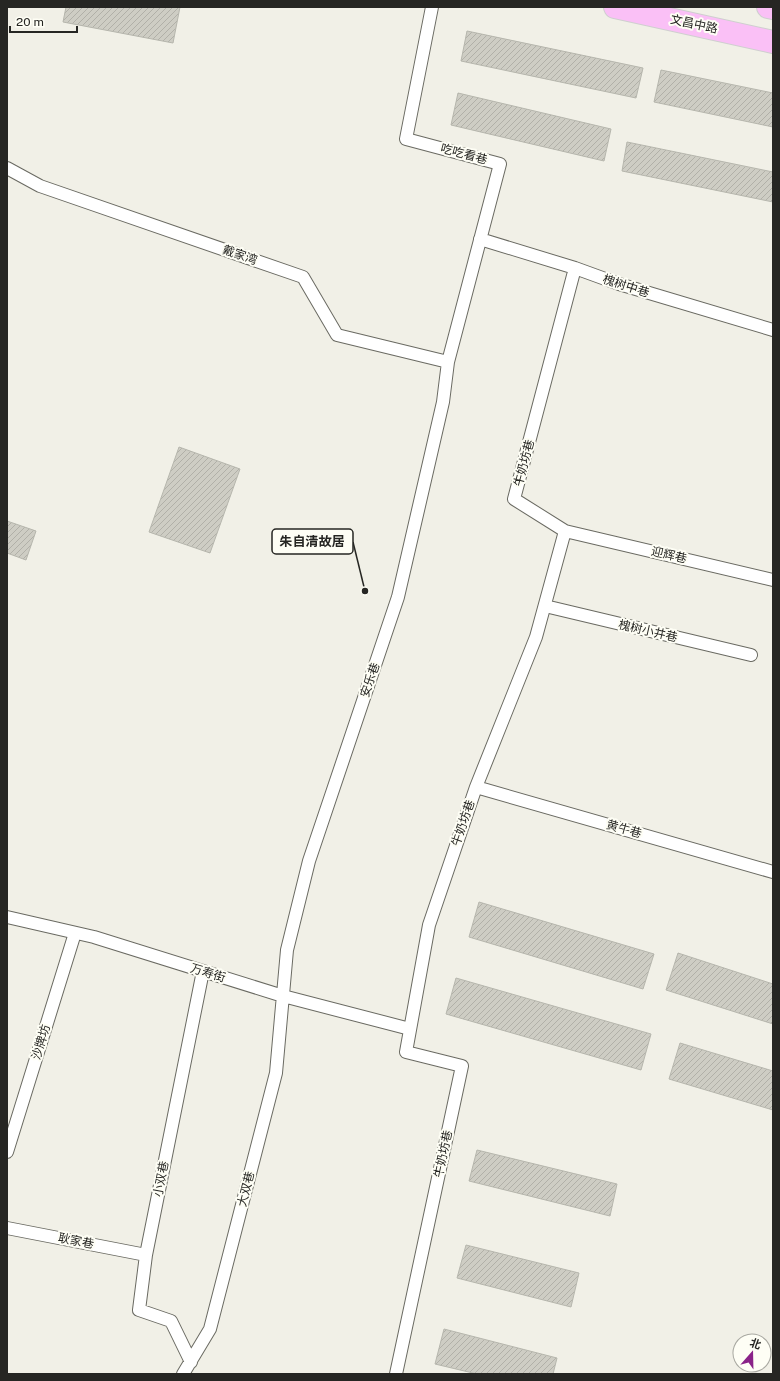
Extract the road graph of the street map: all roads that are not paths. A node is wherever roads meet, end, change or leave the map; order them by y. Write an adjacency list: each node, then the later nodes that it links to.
1 (432, 7): 7 (lane, 吃吃看巷)
2 (615, 7): 5 (main road, 文昌中路)
3 (768, 7): 4 (main road)
4 (773, 8)
5 (773, 42)
6 (7, 168): 10 (lane, 戴家湾)
7 (480, 239): 8 (lane, 槐树中巷); 10 (lane, 吃吃看巷)
8 (575, 268): 9 (lane, 槐树中巷); 11 (lane, 牛奶坊巷)
9 (773, 330)
10 (448, 362): 20 (lane, 安乐巷)
11 (565, 531): 12 (lane, 迎辉巷); 13 (lane, 牛奶坊巷)
12 (773, 580)
13 (545, 606): 14 (lane, 槐树小井巷); 15 (lane, 牛奶坊巷)
14 (750, 655)
15 (476, 786): 16 (lane, 黄牛巷); 21 (lane, 牛奶坊巷)
16 (773, 872)
17 (7, 916): 18 (lane, 万寿街)
18 (75, 933): 19 (lane, 万寿街); 22 (lane, 沙牌坊)
19 (203, 971): 20 (lane, 万寿街); 24 (lane, 小双巷)
20 (283, 996): 21 (lane, 万寿街); 25 (lane, 大双巷)
21 (410, 1029): 27 (lane, 牛奶坊巷)
22 (7, 1152)
23 (7, 1228): 24 (lane, 耿家巷)
24 (146, 1255): 25 (lane, 小双巷)
25 (191, 1362): 26 (lane, 大双巷)
26 (183, 1374)
27 (396, 1374)

